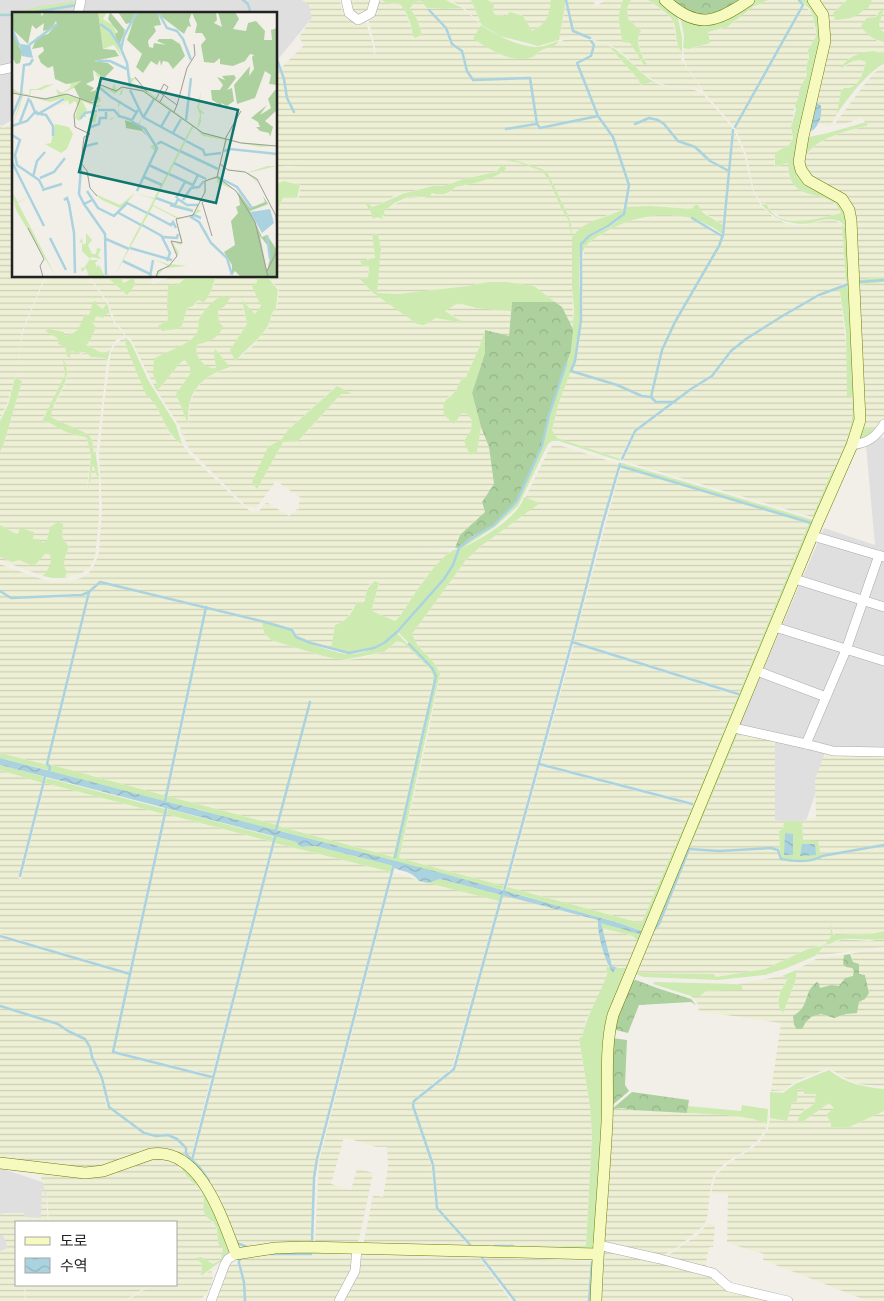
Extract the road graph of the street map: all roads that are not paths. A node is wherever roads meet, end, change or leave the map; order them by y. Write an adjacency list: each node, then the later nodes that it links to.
1 (346, 0): 2 (street)
2 (375, 0)
3 (664, 0): 4 (street)
4 (750, 0)
5 (813, 0): 8 (street)
6 (884, 424): 7 (street)
7 (881, 433): 8 (street)
8 (852, 445): 9 (street)
9 (813, 536): 10 (street); 11 (street)
10 (882, 556): 12 (street)
11 (795, 579): 12 (street); 14 (street)
12 (864, 601): 13 (street); 15 (street)
13 (884, 607)
14 (775, 627): 15 (street); 17 (street)
15 (846, 650): 16 (street); 18 (street)
16 (884, 661)
17 (757, 671): 18 (street); 19 (street)
18 (826, 697): 20 (street)
19 (734, 728): 20 (street); 24 (street)
20 (806, 744): 21 (street)
21 (884, 752)
22 (0, 1163): 25 (street)
23 (357, 1249): 24 (street); 25 (street); 27 (street)
24 (598, 1250): 28 (street); 29 (street)
25 (236, 1254): 26 (street)
26 (211, 1301)
27 (339, 1301)
28 (596, 1301)
29 (788, 1301)

